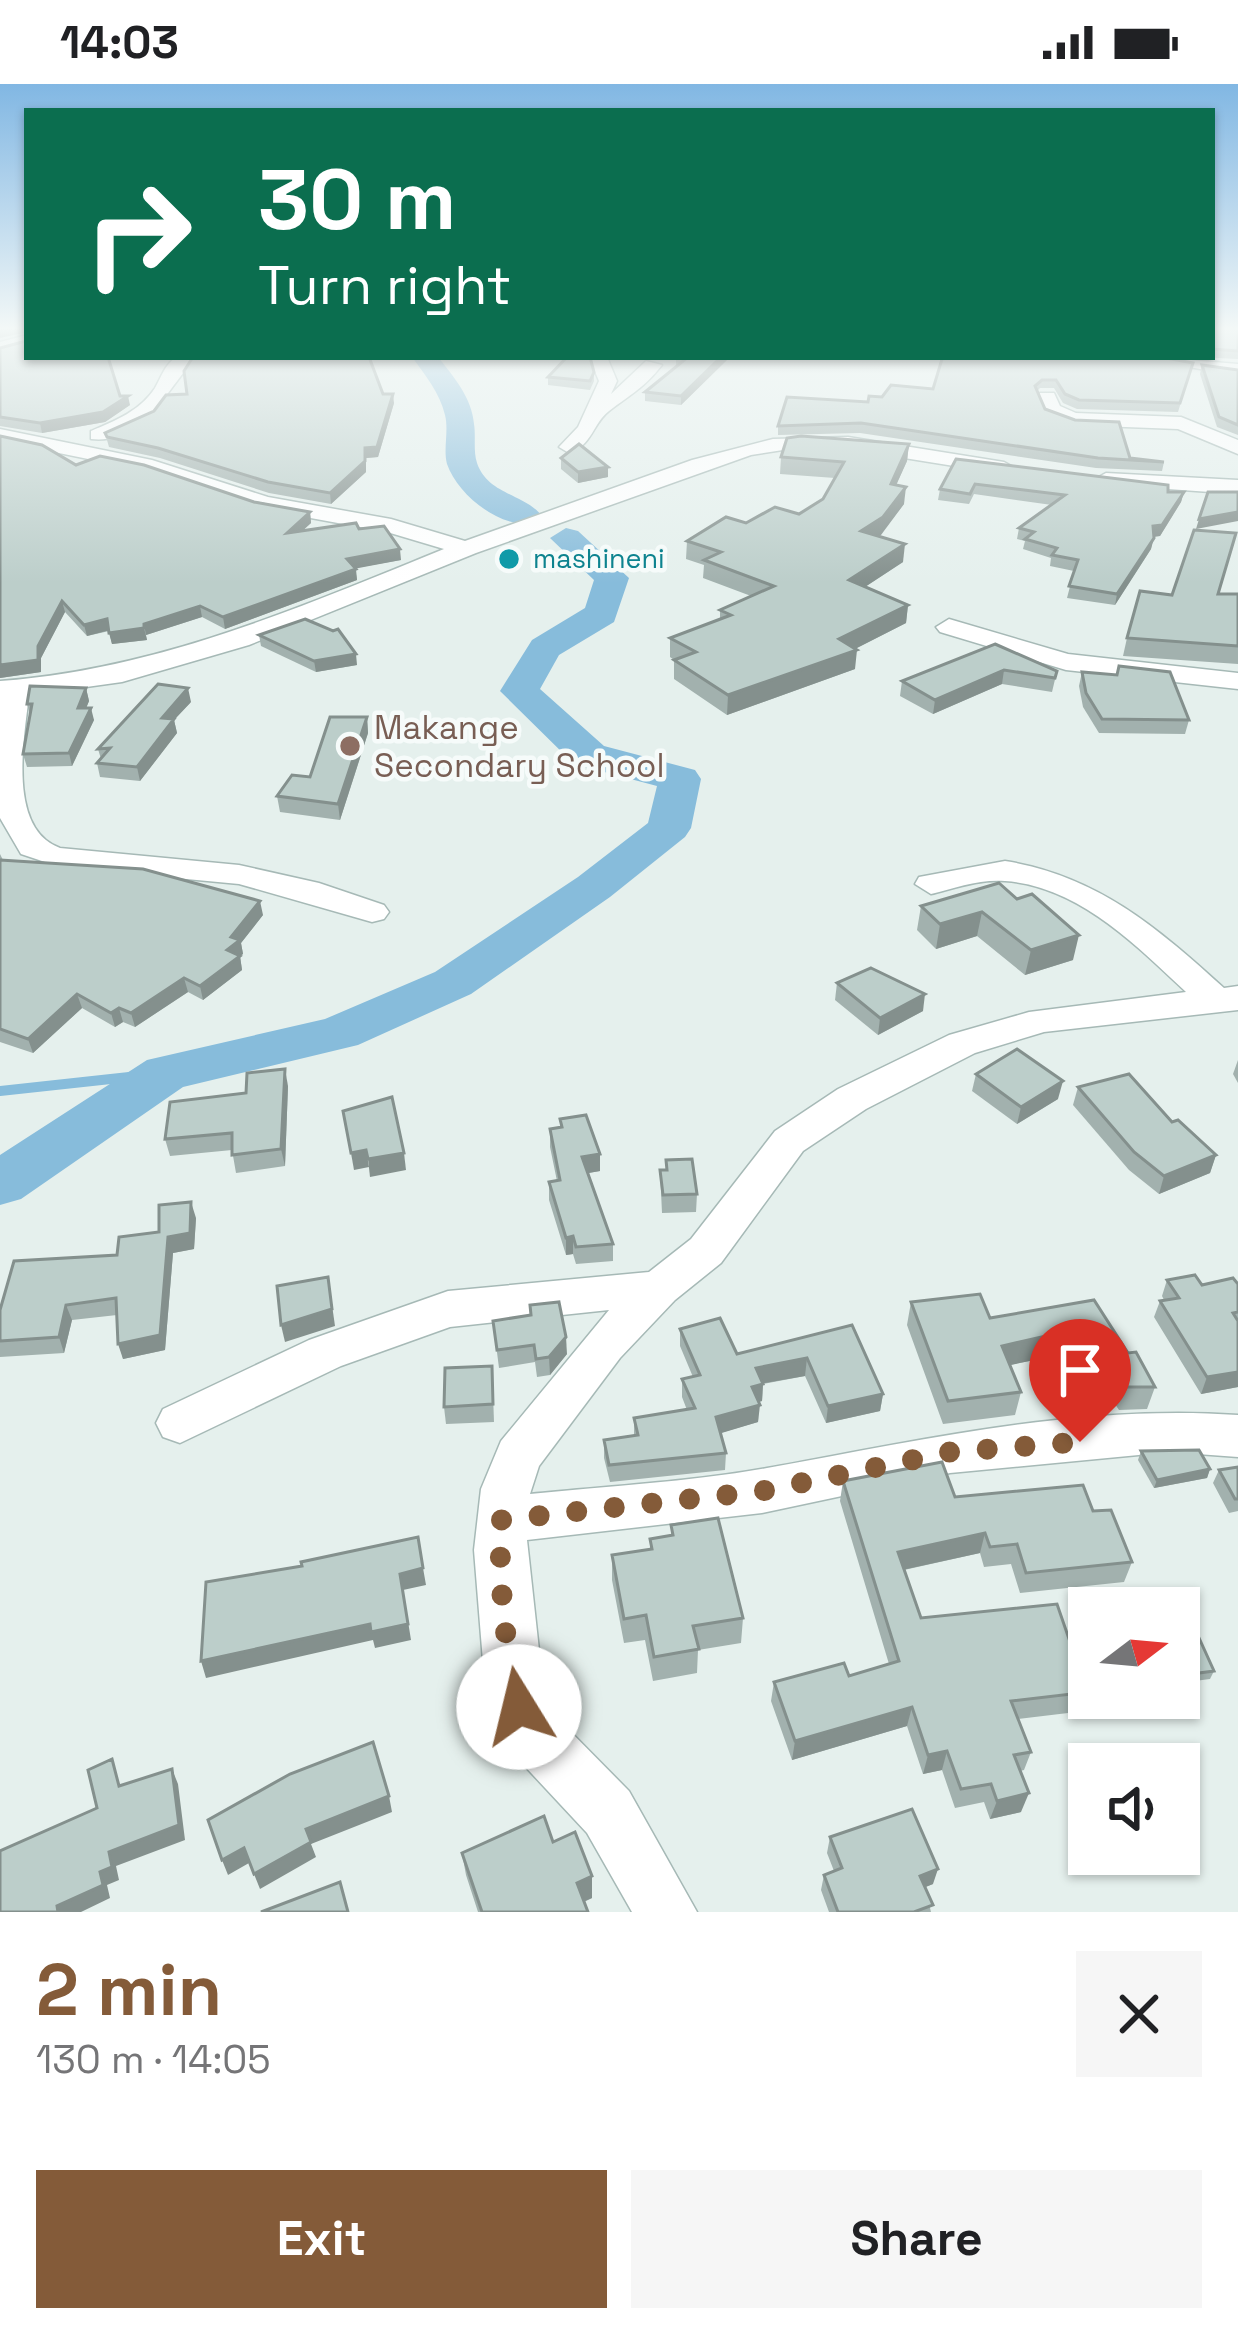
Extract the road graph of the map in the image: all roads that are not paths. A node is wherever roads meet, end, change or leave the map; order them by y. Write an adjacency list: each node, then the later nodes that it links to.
1 (148, 412): 5 (street)
2 (592, 412): 6 (street)
3 (1058, 412): 7 (street)
4 (0, 436): 5 (street)
5 (66, 447): 11 (street)
6 (569, 448)
7 (1238, 448)
8 (1035, 471): 11 (street)
9 (1082, 476): 10 (street)
10 (1238, 487)
11 (467, 549): 14 (street)
12 (949, 627): 13 (street)
13 (1238, 681)
14 (8, 689): 16 (street)
15 (931, 884): 17 (street)
16 (372, 912)
17 (1227, 1000): 18 (street)
18 (659, 1288): 19 (street); 21 (street)
19 (181, 1423)
20 (1238, 1436): 21 (street)
21 (501, 1520): 22 (street)
22 (666, 1912)

